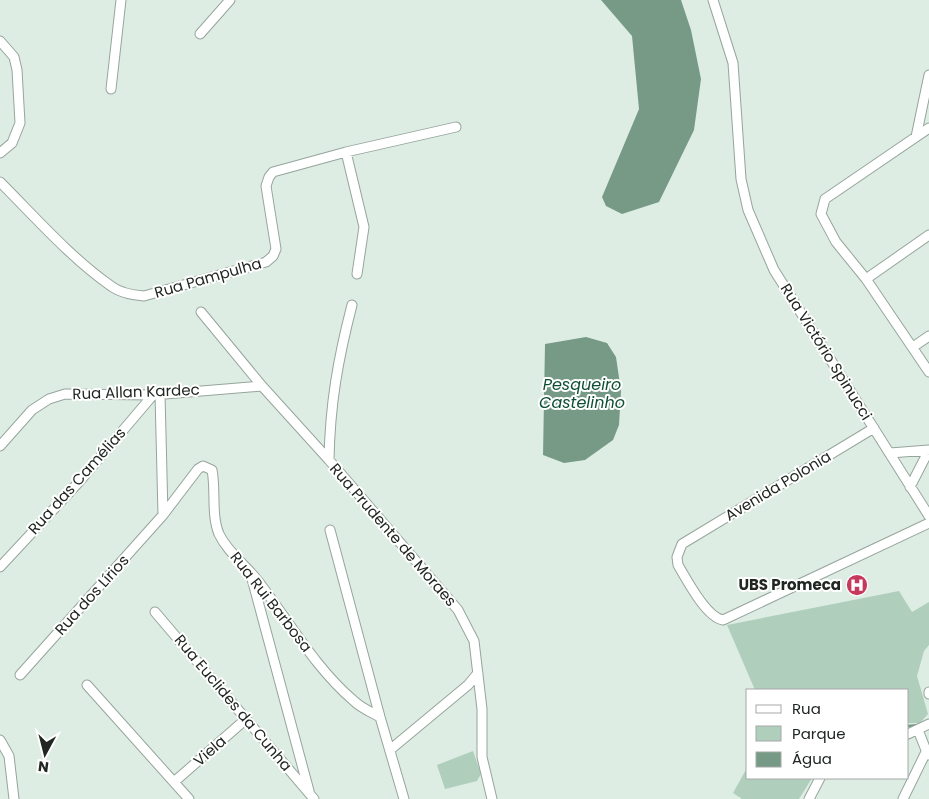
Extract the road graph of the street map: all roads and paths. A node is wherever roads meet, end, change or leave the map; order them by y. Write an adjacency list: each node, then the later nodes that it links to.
1 (121, 0): 7 (street)
2 (230, 0): 4 (street)
3 (713, 0): 24 (street, Rua Victório Spinucci)
4 (200, 34)
5 (0, 41): 12 (street)
6 (929, 75): 10 (street)
7 (111, 89)
8 (456, 127): 11 (street, Rua Pampulha)
9 (929, 128): 10 (street)
10 (916, 137): 16 (street)
11 (346, 152): 13 (street, Rua Pampulha); 15 (street)
12 (0, 153)
13 (0, 182)
14 (929, 235): 16 (street)
15 (357, 274)
16 (866, 279): 20 (street)
17 (352, 305): 27 (street)
18 (202, 312): 22 (street, Rua Prudente de Moraes)
19 (929, 336): 20 (street)
20 (912, 347): 21 (street)
21 (929, 372)
22 (262, 386): 23 (street, Rua Allan Kardec); 27 (street, Rua Prudente de Moraes)
23 (156, 395): 25 (street, Rua Allan Kardec); 30 (street); 34 (street, Rua das Camélias)
24 (874, 428): 26 (street, Rua Victório Spinucci); 32 (street, Avenida Polonia)
25 (0, 446)
26 (890, 453): 29 (street, Rua Victório Spinucci); 29 (street)
27 (329, 460): 37 (street, Rua Prudente de Moraes)
28 (202, 466): 30 (street, Rua dos Lírios); 35 (street, Rua Rui Barbosa)
29 (910, 487): 31 (street, Rua Victório Spinucci)
30 (163, 516): 38 (street, Rua dos Lírios)
31 (929, 516)
32 (929, 523)
33 (330, 530): 40 (street)
34 (0, 567)
35 (250, 570): 40 (street, Rua Rui Barbosa); 50 (street)
36 (155, 612): 41 (street, Rua Euclides da Cunha)
37 (478, 673): 46 (street); 54 (street, Rua Prudente de Moraes)
38 (20, 675)
39 (87, 685): 49 (street)
40 (380, 717): 46 (street)
41 (246, 719): 49 (street, Viela); 50 (street, Rua Euclides da Cunha)
42 (929, 724): 43 (street)
43 (922, 733): 44 (street); 47 (street)
44 (909, 734)
45 (0, 740): 51 (street)
46 (391, 749): 53 (street)
47 (927, 755): 56 (street)
48 (819, 779): 55 (street)
49 (174, 782): 52 (street)
50 (312, 798)
51 (14, 799)
52 (189, 799)
53 (404, 799)
54 (492, 799)
55 (809, 799)
56 (903, 799)

